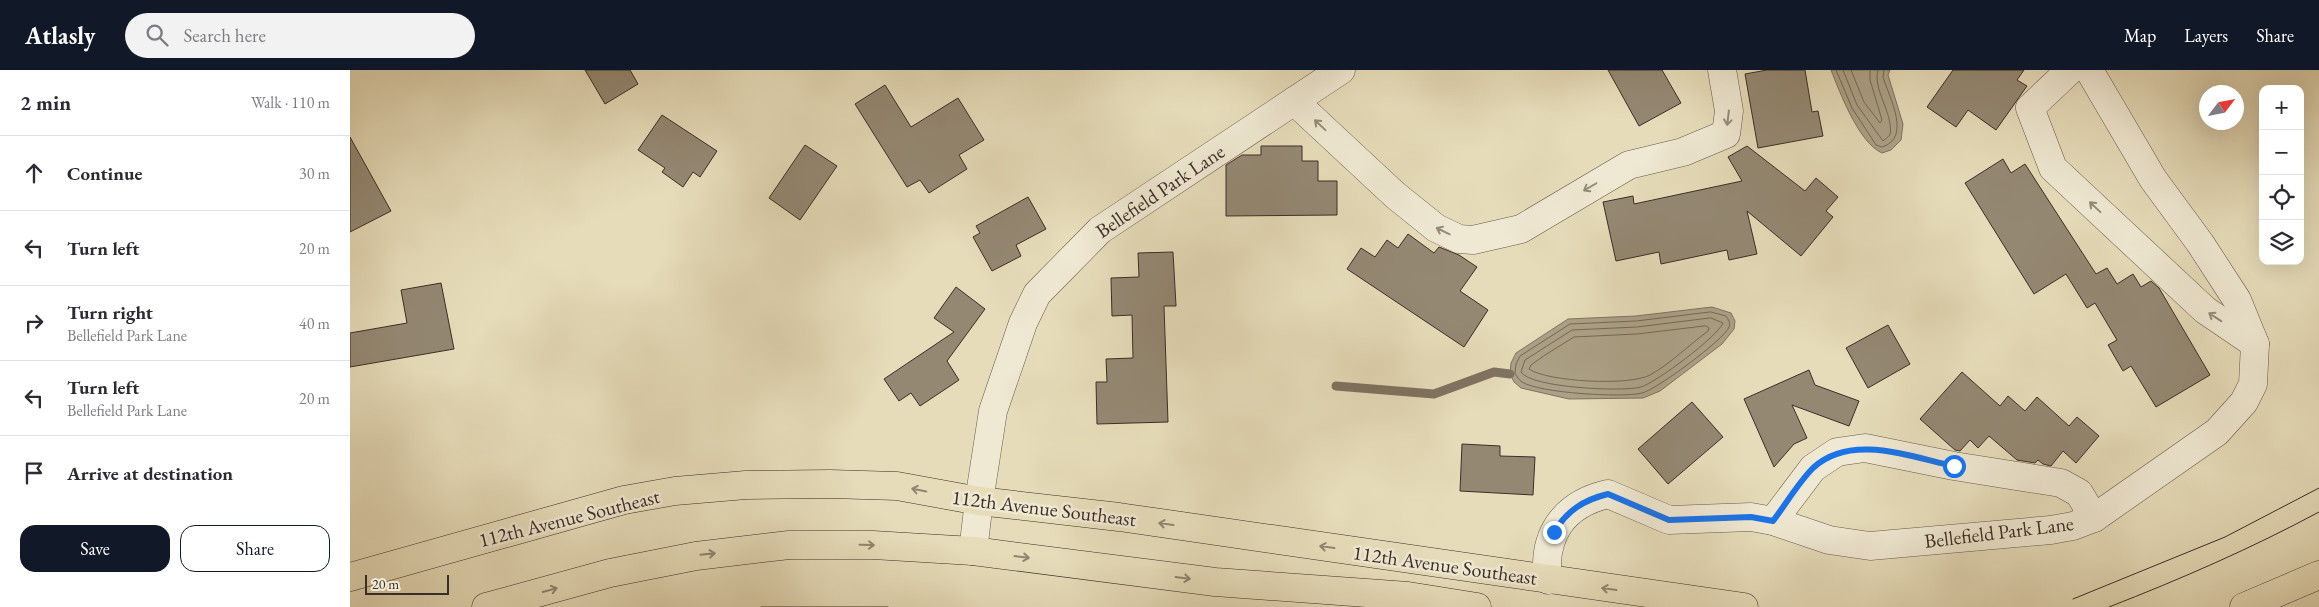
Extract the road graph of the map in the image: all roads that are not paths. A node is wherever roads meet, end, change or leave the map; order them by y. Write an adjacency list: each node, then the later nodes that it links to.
1 (1341, 70): 5 (street, Bellefield Park Lane)
2 (1722, 70): 5 (street, one-way to 5)
3 (2070, 70): 6 (street, one-way to 3)
4 (2089, 70): 6 (street, Bellefield Park Lane)
5 (1294, 101): 7 (street, Bellefield Park Lane)
6 (2256, 344): 8 (street, Bellefield Park Lane)
7 (979, 501): 10 (street, Bellefield Park Lane); 12 (main road, 112th Avenue Southeast, one-way to 12); 13 (main road, 112th Avenue Southeast, one-way to 7)
8 (2094, 518): 9 (street, Bellefield Park Lane); 9 (street)
9 (1773, 521): 13 (street, Bellefield Park Lane)
10 (974, 551): 14 (main road, 112th Avenue Southeast, one-way to 10); 15 (main road, 112th Avenue Southeast, one-way to 15)
11 (2319, 575): 17 (main road)
12 (350, 577)
13 (1548, 580): 16 (main road, 112th Avenue Southeast, one-way to 13)
14 (486, 607)
15 (1477, 607)
16 (1744, 607)
17 (2244, 607)

